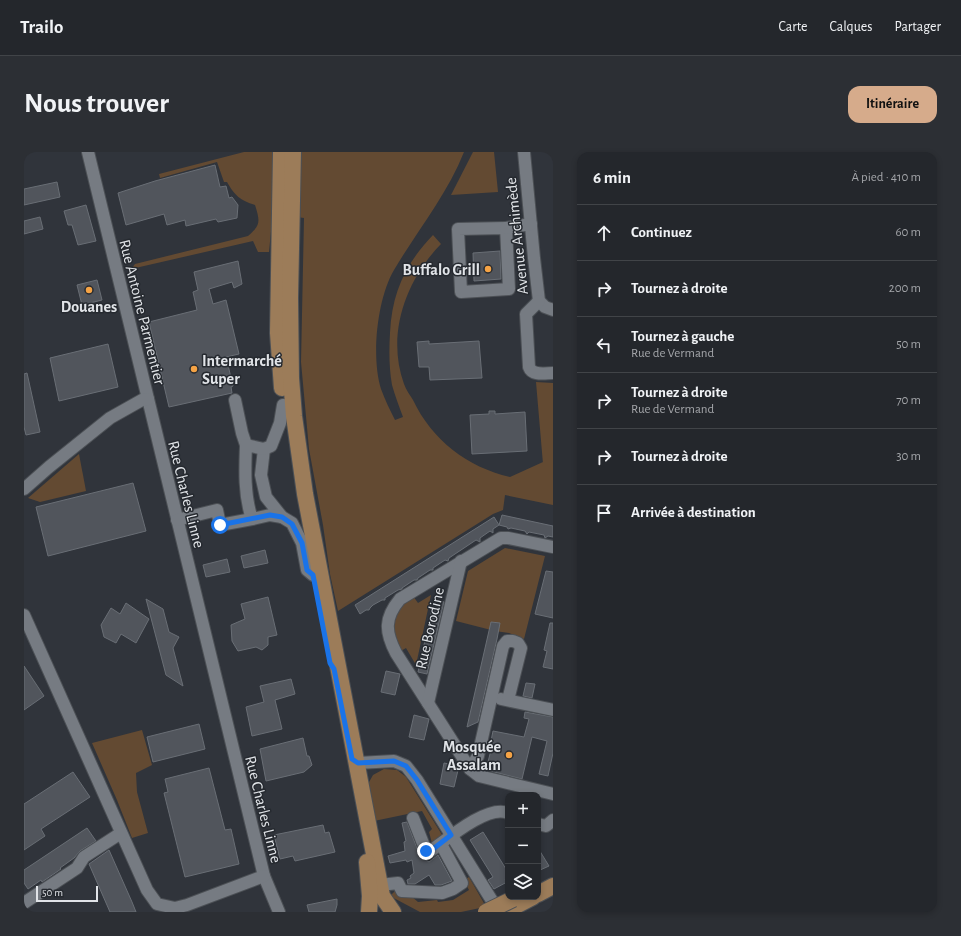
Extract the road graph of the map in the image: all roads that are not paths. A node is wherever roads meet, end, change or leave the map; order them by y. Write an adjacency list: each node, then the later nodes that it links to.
1 (88, 152): 11 (street, Rue Antoine Parmentier)
2 (281, 152): 13 (main road)
3 (293, 152): 28 (main road)
4 (524, 152): 5 (street, Avenue Archimède)
5 (531, 224): 6 (street); 7 (street, Avenue Archimède)
6 (506, 228): 6 (street)
7 (539, 301): 8 (street, Avenue Archimède); 10 (street)
8 (553, 310): 9 (street)
9 (553, 316)
10 (553, 373)
11 (148, 399): 16 (street, Rue Antoine Parmentier); 19 (street, Rue Charles Linne)
12 (235, 400): 14 (street)
13 (283, 405): 15 (street); 22 (main road)
14 (246, 445): 15 (street); 18 (street)
15 (264, 449): 17 (street)
16 (24, 489)
17 (282, 517): 18 (street); 22 (street)
18 (252, 519): 19 (street)
19 (177, 520): 38 (street, Rue Charles Linne)
20 (553, 547): 21 (street)
21 (462, 561): 26 (street, Rue Borodine); 26 (street)
22 (313, 575): 28 (main road)
23 (24, 615): 35 (street, Rue Charles Linne)
24 (491, 696): 25 (street); 25 (street); 29 (street)
25 (508, 700): 27 (street)
26 (428, 703): 29 (street)
27 (553, 710)
28 (354, 764): 36 (street); 41 (main road); 48 (main road)
29 (470, 769): 30 (street)
30 (553, 794)
31 (505, 812): 36 (street)
32 (413, 818): 37 (street)
33 (553, 820): 34 (street)
34 (541, 825)
35 (121, 833): 38 (street, Rue Charles Linne); 45 (street)
36 (451, 835): 37 (street); 51 (street)
37 (441, 844): 41 (street)
38 (264, 876): 47 (street)
39 (553, 878): 40 (main road)
40 (541, 884)
41 (380, 885): 49 (main road)
42 (553, 886): 43 (main road)
43 (541, 892)
44 (523, 900): 46 (main road)
45 (24, 903)
46 (513, 903): 50 (main road, bridge)
47 (279, 912)
48 (369, 912)
49 (393, 912)
50 (486, 912)
51 (499, 912)

